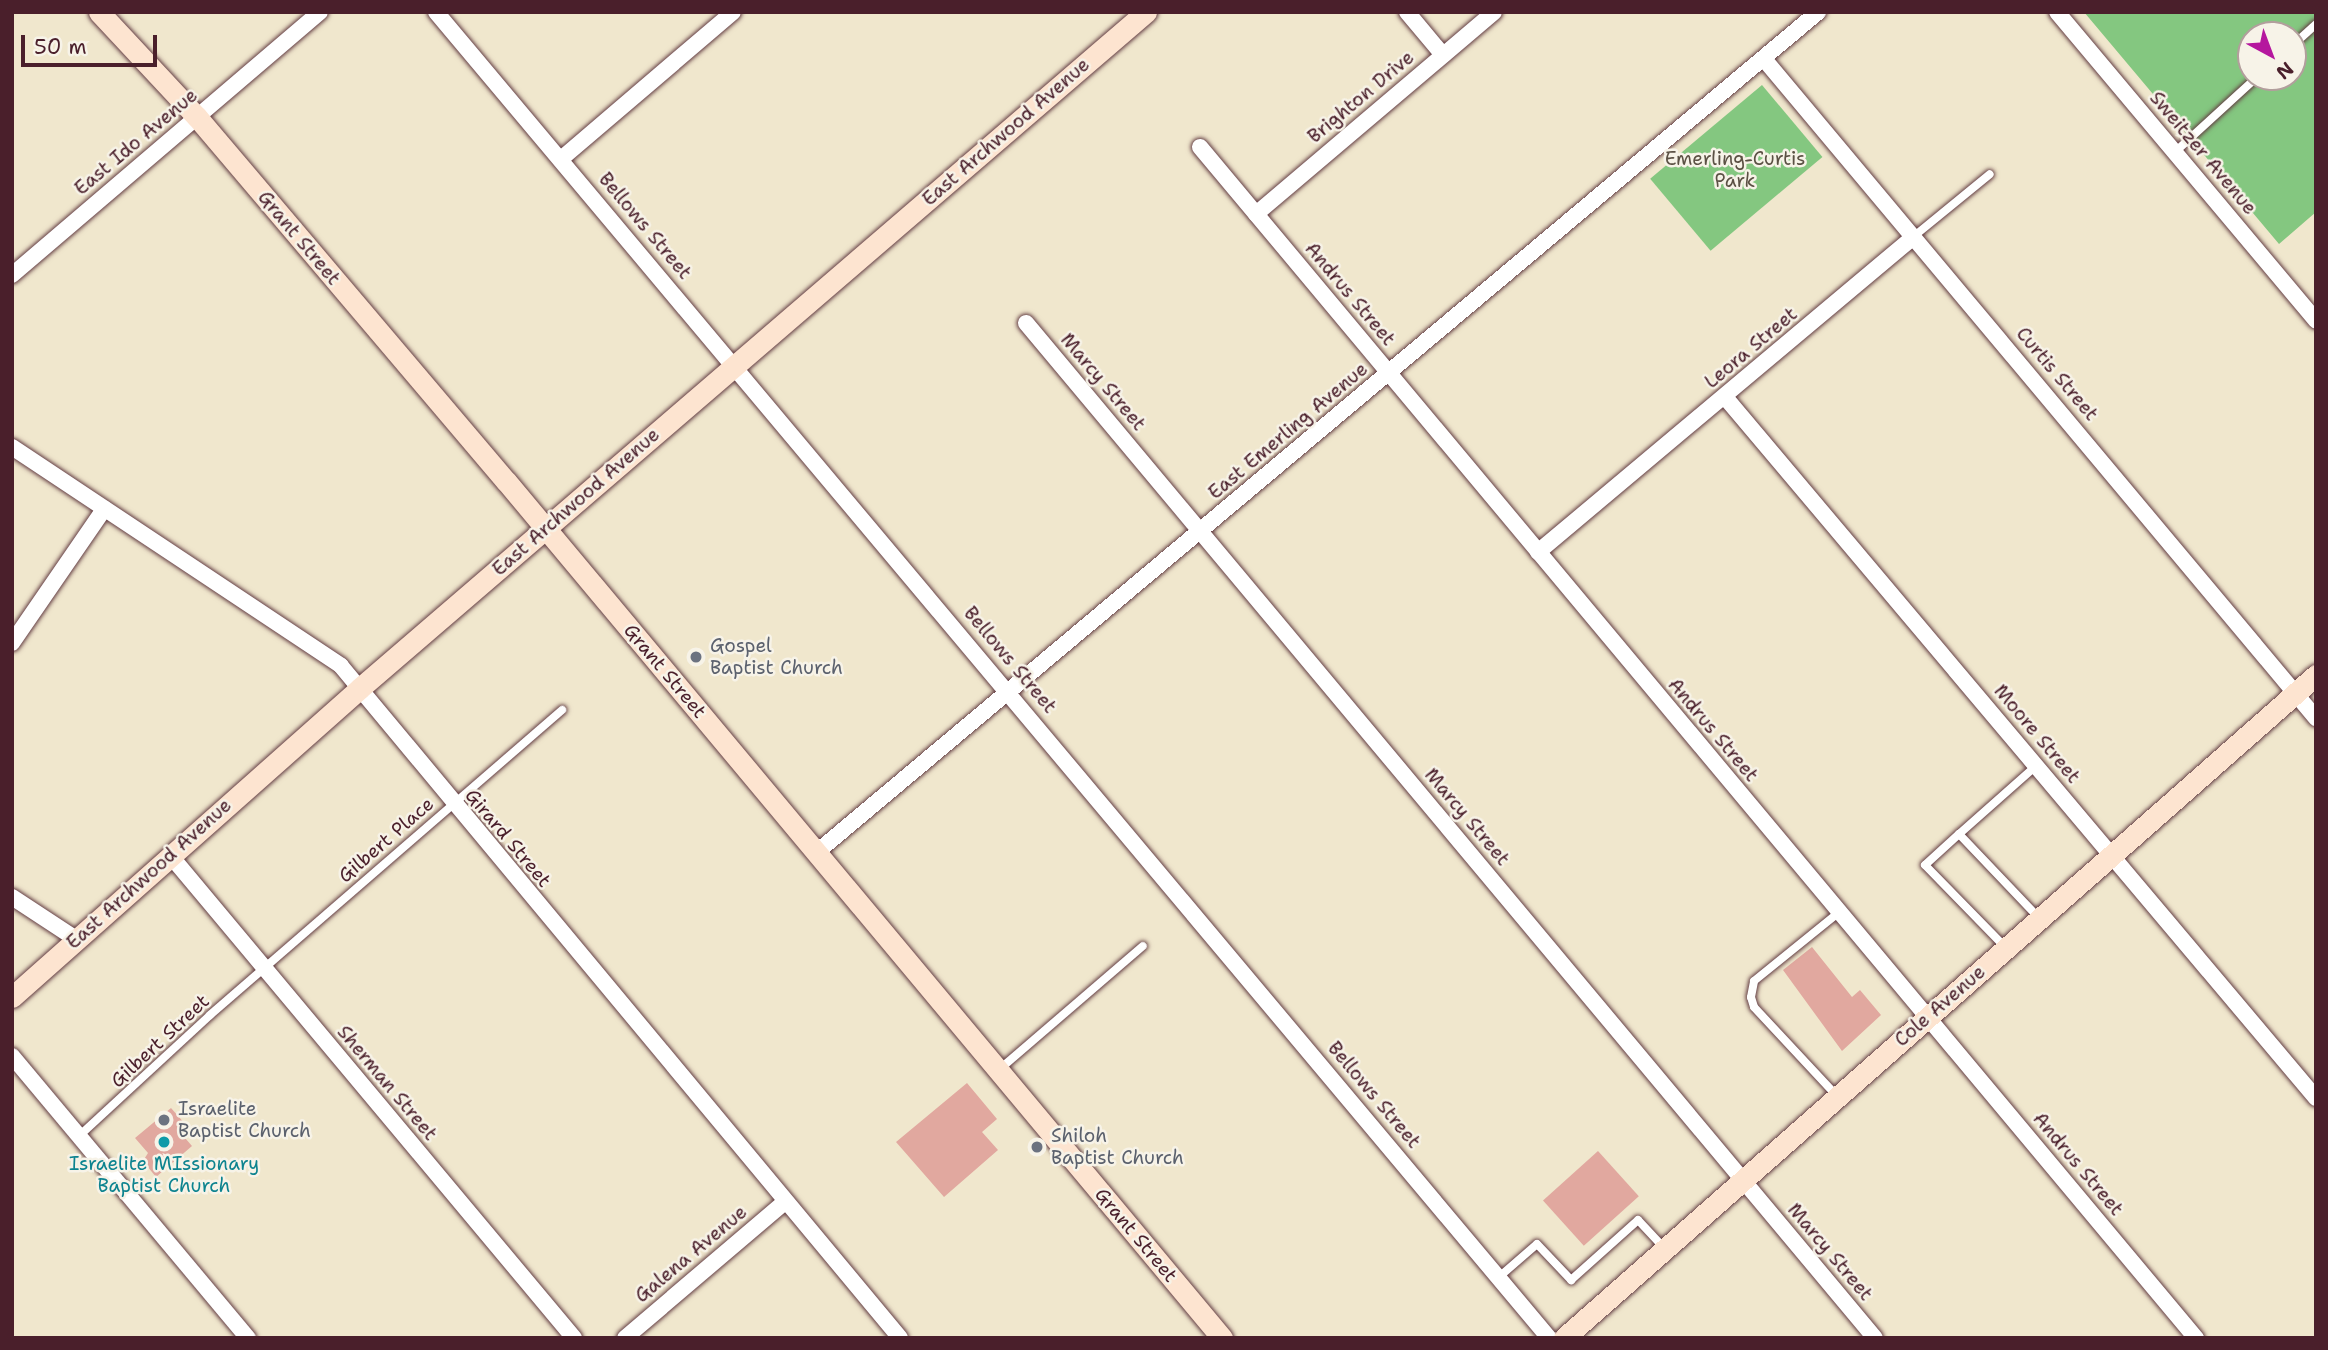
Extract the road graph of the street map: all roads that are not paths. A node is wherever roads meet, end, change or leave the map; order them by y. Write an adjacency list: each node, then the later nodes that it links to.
1 (99, 12): 13 (street, Grant Street)
2 (320, 12): 13 (street, East Ido Avenue)
3 (436, 12): 16 (street, Bellows Street)
4 (733, 12): 16 (street)
5 (1146, 12): 23 (street, East Archwood Avenue)
6 (1407, 12): 10 (street)
7 (1494, 12): 10 (street, Brighton Drive)
8 (1818, 12): 11 (street, East Emerling Avenue)
9 (2057, 12): 15 (street, Sweitzer Avenue)
10 (1443, 55): 18 (street, Brighton Drive)
11 (1763, 59): 19 (street, Curtis Street); 24 (street, East Emerling Avenue)
12 (2242, 91): 15 (lane)
13 (197, 117): 20 (street, East Ido Avenue); 28 (street, Grant Street)
14 (1200, 147): 18 (street, Andrus Street)
15 (2175, 152): 21 (street, Sweitzer Avenue)
16 (561, 159): 23 (street, Bellows Street)
17 (1990, 174): 19 (lane, Leora Street)
18 (1256, 214): 24 (street, Andrus Street)
19 (1913, 237): 25 (street, Leora Street); 35 (street, Curtis Street)
20 (12, 275)
21 (2316, 321)
22 (1026, 323): 29 (street, Marcy Street)
23 (733, 364): 28 (street, East Archwood Avenue); 34 (street, Bellows Street)
24 (1389, 373): 29 (street, East Emerling Avenue); 30 (street, Andrus Street)
25 (1725, 397): 30 (street, Leora Street); 38 (street, Moore Street)
26 (12, 447): 27 (street, Girard Street)
27 (104, 509): 31 (street); 33 (street, Girard Street)
28 (546, 530): 33 (street, East Archwood Avenue); 41 (street, Grant Street)
29 (1202, 531): 34 (street, East Emerling Avenue); 58 (street, Marcy Street)
30 (1538, 552): 45 (street, Andrus Street)
31 (12, 643)
32 (2316, 675): 35 (street, Cole Avenue)
33 (359, 688): 39 (street, Girard Street); 42 (street, East Archwood Avenue)
34 (1008, 691): 41 (street, East Emerling Avenue); 61 (street, Bellows Street)
35 (2295, 693): 37 (street, Curtis Street); 43 (street, Cole Avenue)
36 (562, 710): 39 (lane, Gilbert Place)
37 (2316, 718)
38 (2037, 765): 40 (lane); 43 (street, Moore Street)
39 (452, 804): 50 (lane, Gilbert Place); 59 (street, Girard Street)
40 (1959, 834): 46 (lane); 49 (lane)
41 (817, 852): 54 (street, Grant Street)
42 (170, 855): 47 (street, East Archwood Avenue); 50 (street, Sherman Street)
43 (2110, 856): 46 (street, Cole Avenue); 56 (street, Moore Street)
44 (12, 897): 47 (street)
45 (1838, 913): 52 (street, Andrus Street); 55 (lane)
46 (2039, 918): 49 (street, Cole Avenue)
47 (76, 939): 51 (street, East Archwood Avenue)
48 (1143, 946): 54 (lane)
49 (2006, 948): 52 (street, Cole Avenue)
50 (264, 970): 57 (lane, Gilbert Street); 63 (street, Sherman Street)
51 (12, 997)
52 (1926, 1019): 55 (street, Cole Avenue); 70 (street, Andrus Street)
53 (12, 1056): 57 (street)
54 (998, 1070): 66 (street, Grant Street)
55 (1837, 1096): 58 (street, Cole Avenue)
56 (2316, 1098)
57 (79, 1136): 62 (street)
58 (1742, 1180): 60 (street, Cole Avenue); 69 (street, Marcy Street)
59 (785, 1202): 64 (street, Galena Avenue); 65 (street, Girard Street)
60 (1664, 1248): 61 (lane); 68 (street, Cole Avenue)
61 (1499, 1277): 67 (street, Bellows Street)
62 (248, 1338)
63 (573, 1338)
64 (625, 1338)
65 (900, 1338)
66 (1222, 1338)
67 (1549, 1338)
68 (1564, 1338)
69 (1875, 1338)
70 (2196, 1338)

